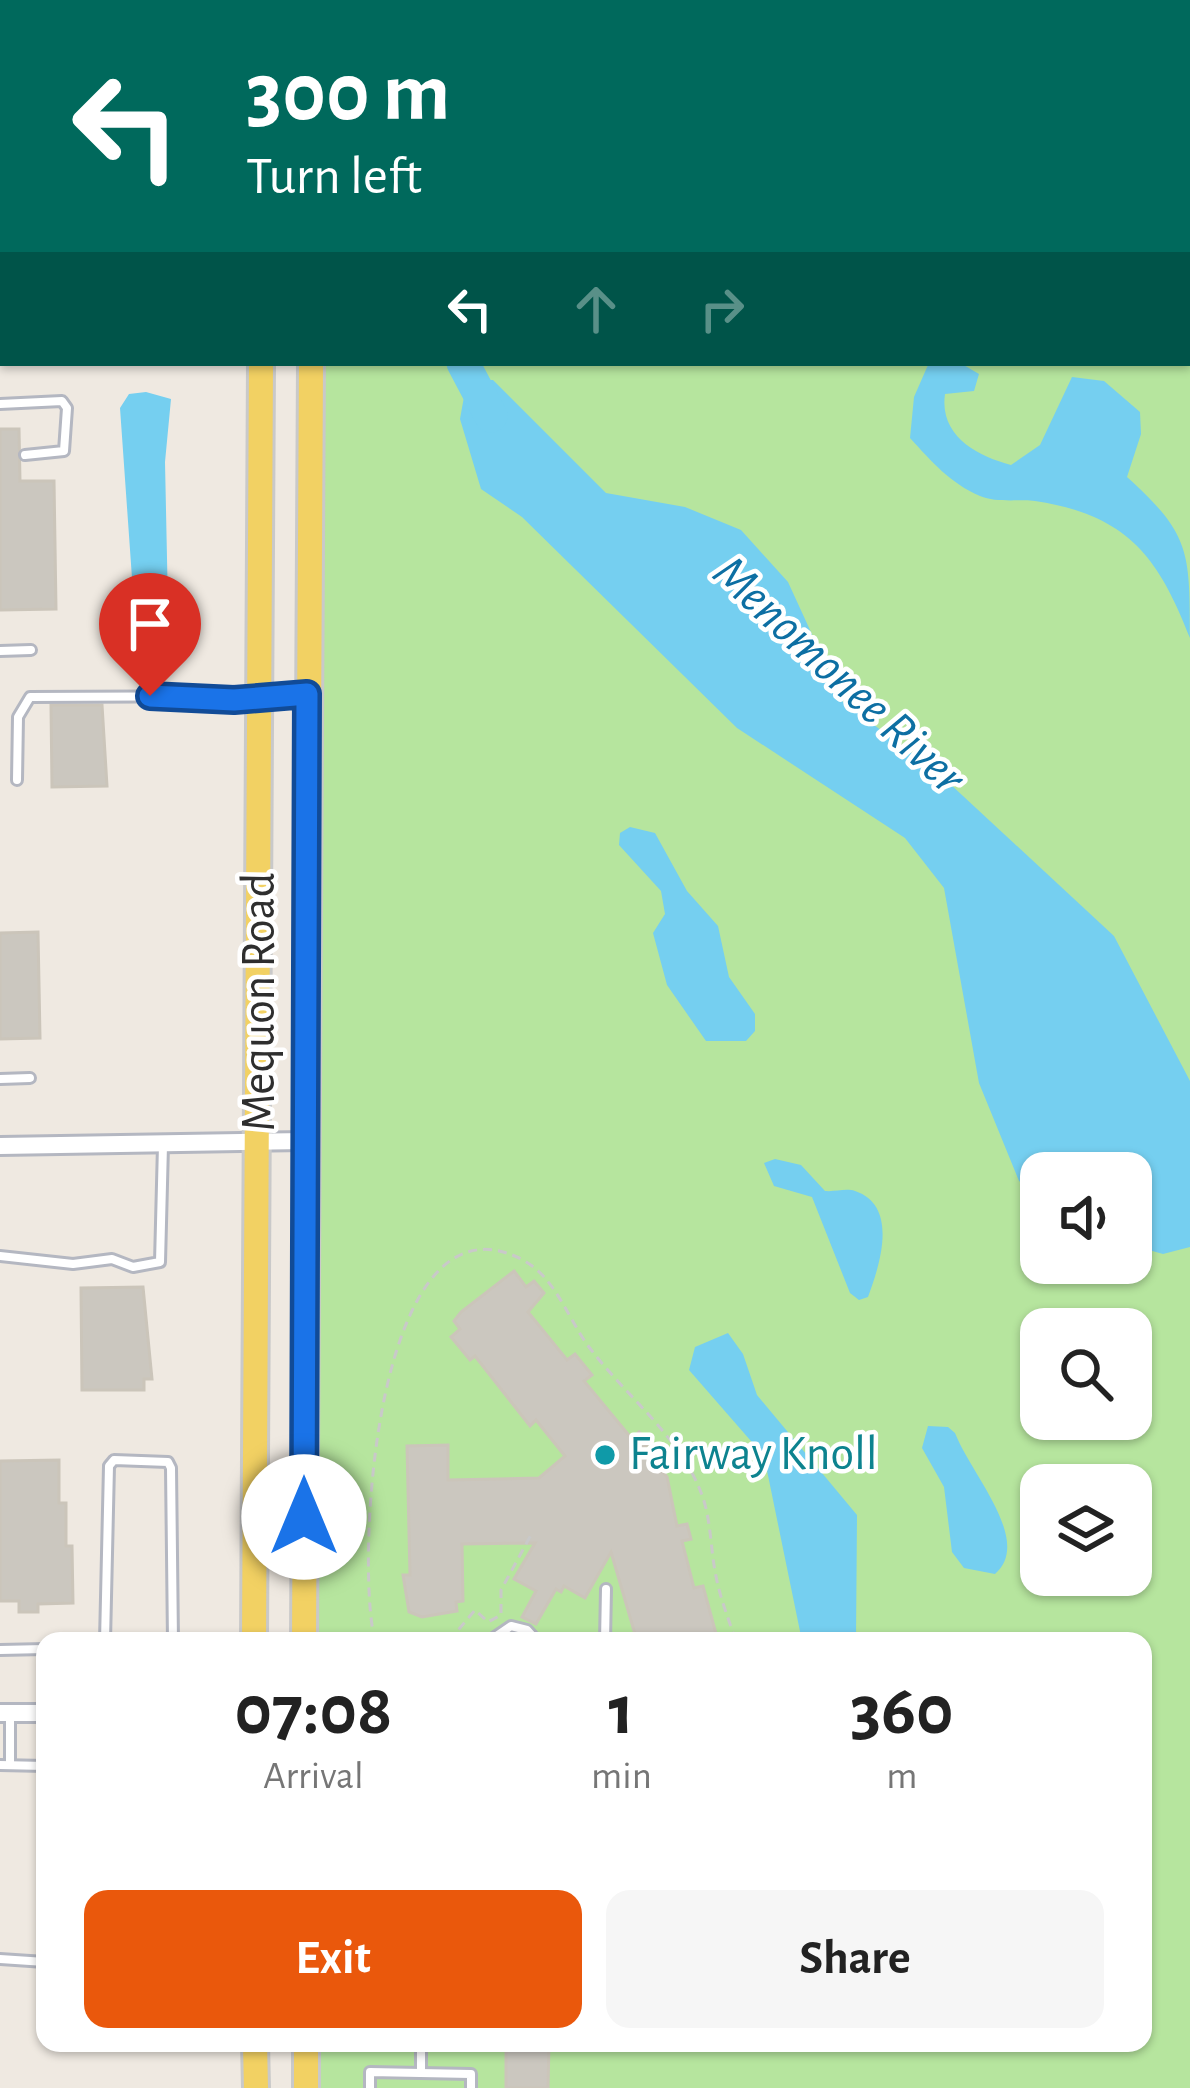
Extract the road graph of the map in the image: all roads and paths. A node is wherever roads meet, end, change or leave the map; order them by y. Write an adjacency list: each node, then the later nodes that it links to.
1 (261, 366): 7 (main road, Mequon Road)
2 (311, 366): 8 (main road, Mequon Road)
3 (0, 404): 4 (lane)
4 (25, 455)
5 (31, 650): 6 (lane)
6 (0, 651)
7 (261, 694): 8 (main road); 9 (lane); 12 (main road, Mequon Road)
8 (307, 694): 13 (main road, Mequon Road)
9 (17, 780)
10 (30, 1078): 11 (lane)
11 (0, 1079)
12 (260, 1142): 13 (street); 14 (street); 21 (main road, Mequon Road)
13 (305, 1142): 22 (main road, Mequon Road)
14 (163, 1143): 15 (street); 16 (lane)
15 (0, 1146)
16 (0, 1256)
17 (532, 1533): 24 (path)
18 (606, 1589): 25 (lane)
19 (105, 1632): 20 (lane)
20 (173, 1632)
21 (254, 1632)
22 (304, 1632)
23 (375, 1632): 26 (path)
24 (457, 1632)
25 (605, 1632)
26 (733, 1632)
27 (36, 1649): 28 (lane)
28 (0, 1650)
29 (5, 1713): 30 (street); 31 (lane)
30 (36, 1713)
31 (5, 1765): 32 (lane)
32 (36, 1766)
33 (0, 1958): 34 (lane)
34 (36, 1961)
35 (255, 2052): 39 (main road)
36 (306, 2052): 40 (main road)
37 (421, 2052): 38 (lane)
38 (421, 2073): 41 (lane); 42 (lane)
39 (256, 2088)
40 (306, 2088)
41 (370, 2088)
42 (471, 2088)

